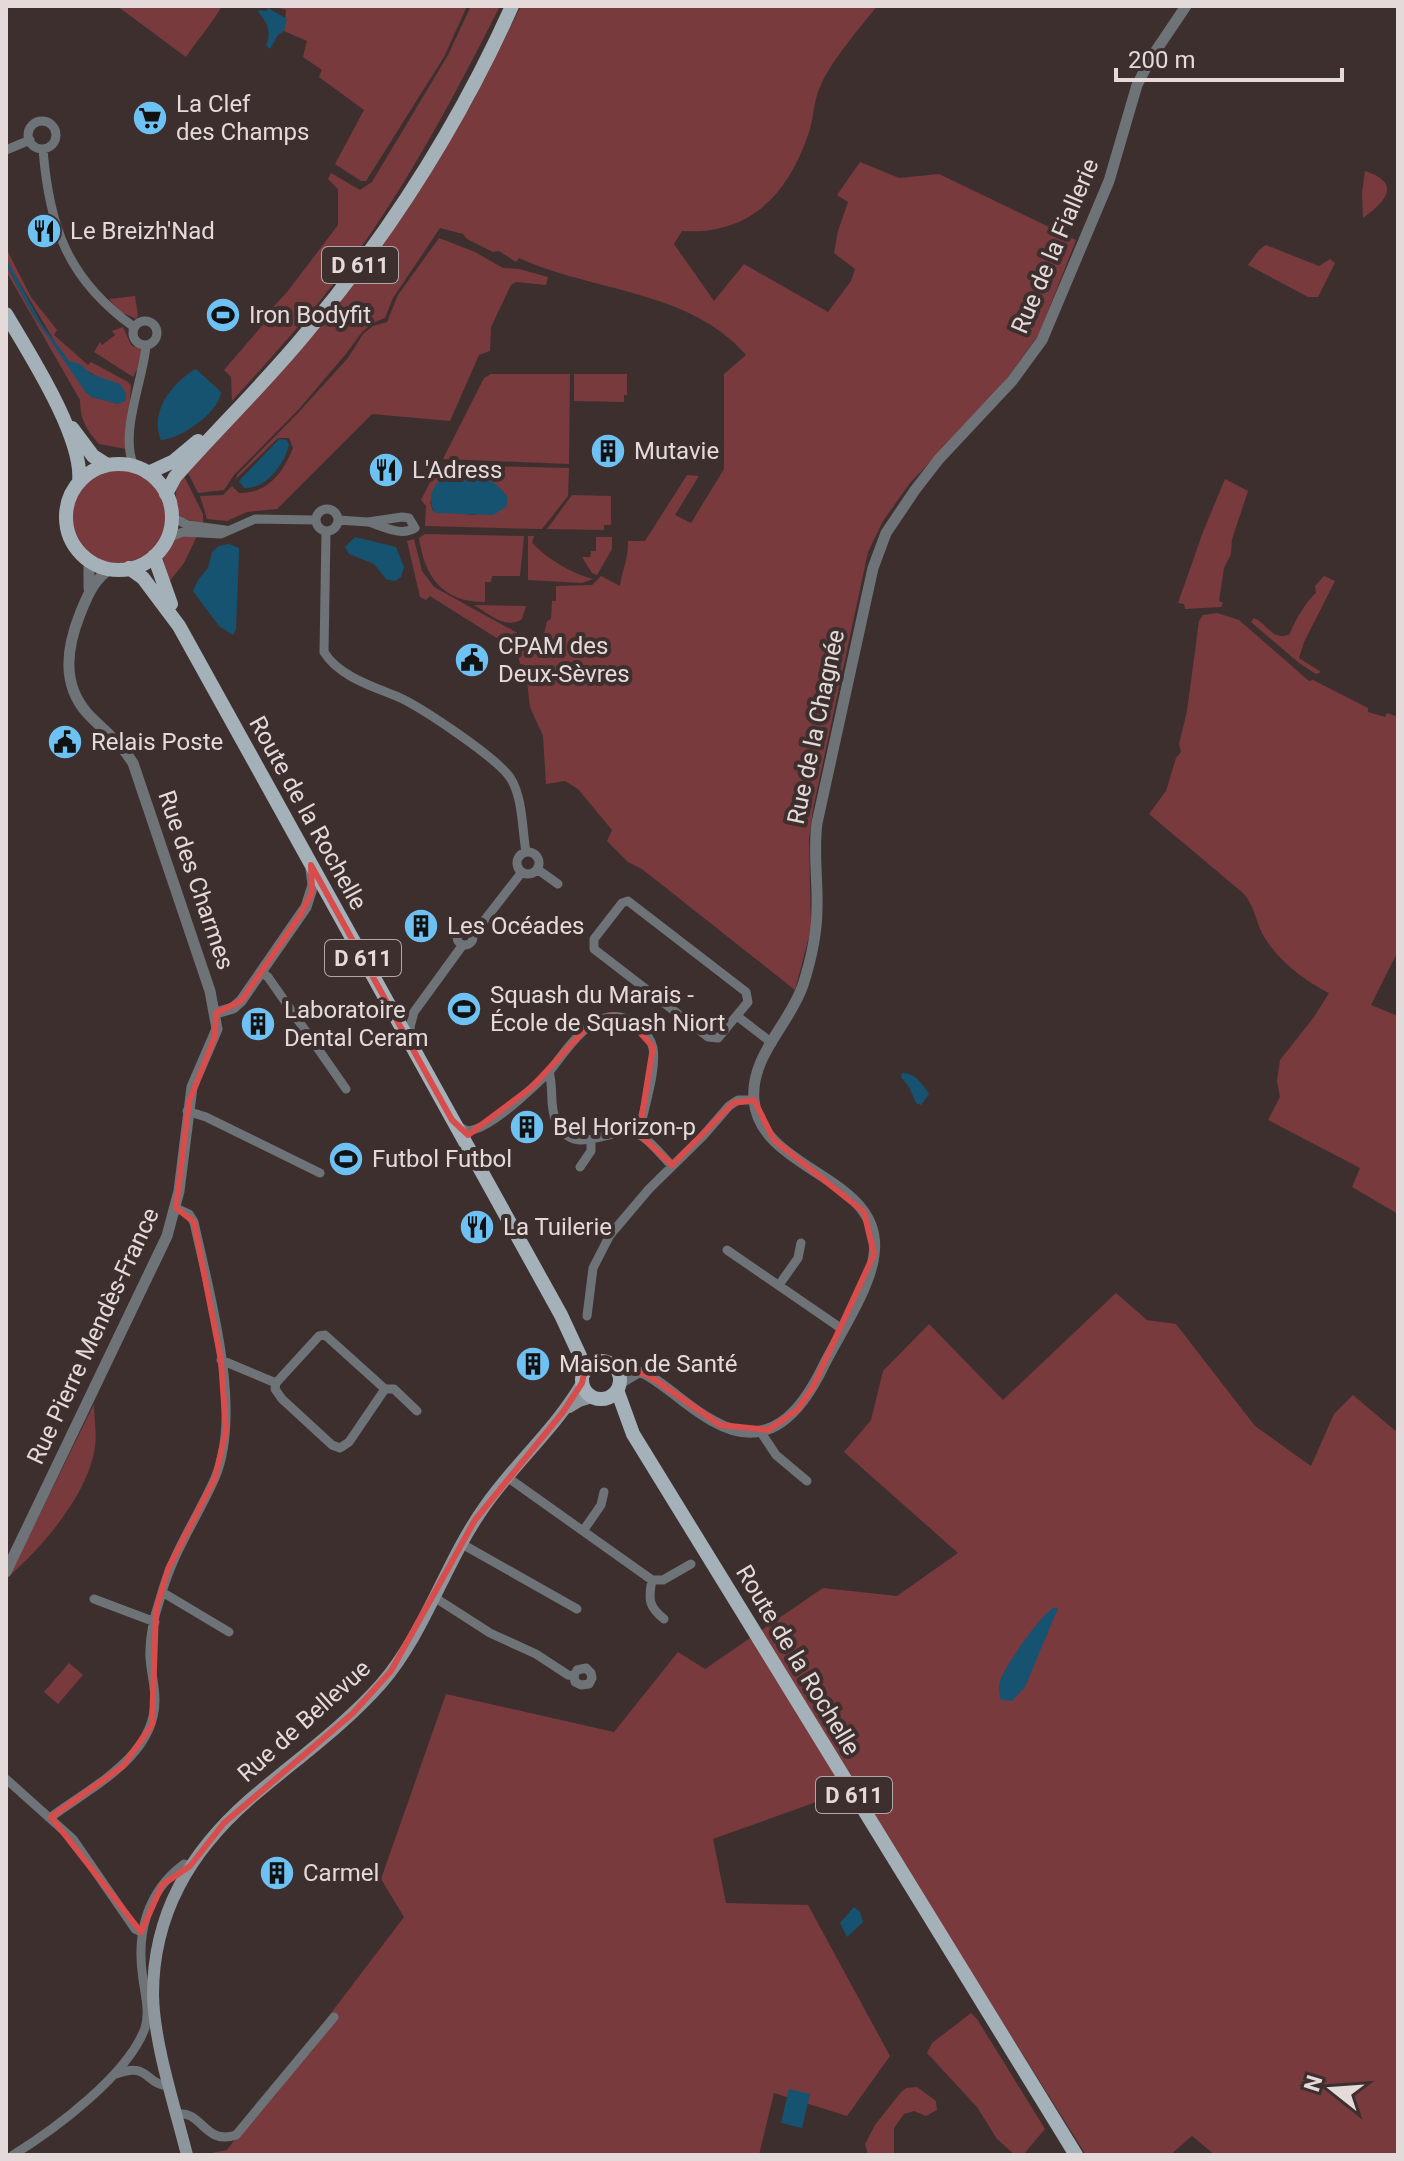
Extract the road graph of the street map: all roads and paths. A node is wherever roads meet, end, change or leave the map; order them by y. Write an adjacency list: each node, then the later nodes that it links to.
1 (510, 6): 12 (main road, D 611); 15 (main road, D 611)
2 (1186, 6): 13 (street, Rue de la Fiallerie)
3 (30, 140): 4 (street); 4 (street); 5 (street)
4 (43, 149): 7 (street)
5 (6, 150)
6 (6, 314): 9 (main road)
7 (134, 327): 8 (street); 8 (street)
8 (146, 346): 11 (street)
9 (60, 412): 10 (main road); 14 (main road)
10 (107, 465): 11 (main road); 14 (main road)
11 (134, 466): 12 (main road)
12 (148, 473): 15 (main road)
13 (924, 478): 37 (street, Rue de la Chagnée)
14 (79, 482): 24 (main road)
15 (166, 494): 16 (main road)
16 (171, 517): 20 (street); 22 (main road)
17 (315, 520): 18 (street); 20 (street); 21 (street)
18 (338, 520): 19 (street); 21 (street)
19 (368, 522)
20 (228, 530): 22 (street)
21 (326, 532): 29 (street)
22 (167, 538): 23 (main road)
23 (154, 556): 25 (main road); 28 (main road, Route de la Rochelle / D 611)
24 (89, 560): 26 (main road); 27 (street, Rue des Charmes)
25 (129, 568): 26 (main road); 28 (main road, Route de la Rochelle / D 611)
26 (111, 569): 27 (street, Rue des Charmes)
27 (88, 595): 35 (street, Rue des Charmes)
28 (179, 626): 30 (main road, Route de la Rochelle / D 611)
29 (526, 852): 31 (street); 32 (street)
30 (311, 865): 34 (street); 38 (main road, Route de la Rochelle / D 611)
31 (537, 869): 32 (street); 33 (street)
32 (522, 872): 38 (street)
33 (558, 884)
34 (261, 972): 35 (street); 40 (street)
35 (216, 1013): 42 (street, Rue Pierre Mendès-France)
36 (737, 1016): 36 (street); 37 (street)
37 (772, 1043): 41 (street, Rue de la Chagnée)
38 (415, 1051): 43 (main road, Route de la Rochelle / D 611)
39 (549, 1072): 43 (street); 44 (street); 45 (street)
40 (346, 1089)
41 (754, 1100): 46 (street); 55 (street)
42 (187, 1111): 48 (street); 49 (street, Rue Pierre Mendès-France)
43 (452, 1120): 53 (main road, Route de la Rochelle / D 611)
44 (639, 1134): 45 (street); 46 (street)
45 (591, 1141): 47 (street)
46 (672, 1166): 54 (street)
47 (580, 1167)
48 (320, 1173)
49 (176, 1208): 56 (street); 74 (street, Rue Pierre Mendès-France)
50 (801, 1243): 52 (street)
51 (727, 1250): 52 (street)
52 (779, 1285): 55 (street)
53 (561, 1315): 57 (main road, Route de la Rochelle / D 611); 59 (main road, Route de la Rochelle / D 611)
54 (587, 1316)
55 (842, 1329): 66 (street)
56 (221, 1360): 60 (street); 76 (street)
57 (608, 1364): 58 (street); 59 (main road); 61 (main road)
58 (642, 1372): 61 (street); 66 (street)
59 (583, 1378): 63 (main road); 65 (main road, Rue de Bellevue)
60 (276, 1383): 62 (street); 62 (street)
61 (618, 1387): 63 (main road); 67 (main road, D 611)
62 (385, 1389): 64 (street)
63 (597, 1398): 65 (main road, Rue de Bellevue); 67 (main road, D 611)
64 (417, 1411)
65 (563, 1412): 68 (main road, Rue de Bellevue)
66 (760, 1431): 69 (street)
67 (633, 1434): 94 (main road, Route de la Rochelle / D 611)
68 (507, 1477): 71 (street); 72 (main road, Rue de Bellevue)
69 (807, 1481)
70 (604, 1492): 71 (street)
71 (583, 1531): 75 (street)
72 (462, 1544): 77 (main road, Rue de Bellevue); 79 (street)
73 (691, 1564): 75 (street)
74 (6, 1572)
75 (652, 1580): 80 (street)
76 (162, 1592): 81 (street); 82 (street)
77 (434, 1597): 83 (street); 86 (main road, Rue de Bellevue)
78 (94, 1599): 81 (street)
79 (577, 1609)
80 (664, 1619)
81 (155, 1622): 85 (street)
82 (229, 1632)
83 (574, 1676)
84 (6, 1779): 85 (street)
85 (51, 1817): 87 (street)
86 (190, 1866): 87 (street); 90 (main road, Rue de Bellevue)
87 (141, 1932): 89 (street)
88 (334, 2017): 91 (street)
89 (113, 2075): 90 (street); 92 (street)
90 (170, 2086): 91 (main road, Rue de Bellevue)
91 (177, 2114): 93 (main road, Rue de Bellevue)
92 (13, 2155)
93 (187, 2155)
94 (1076, 2155)

